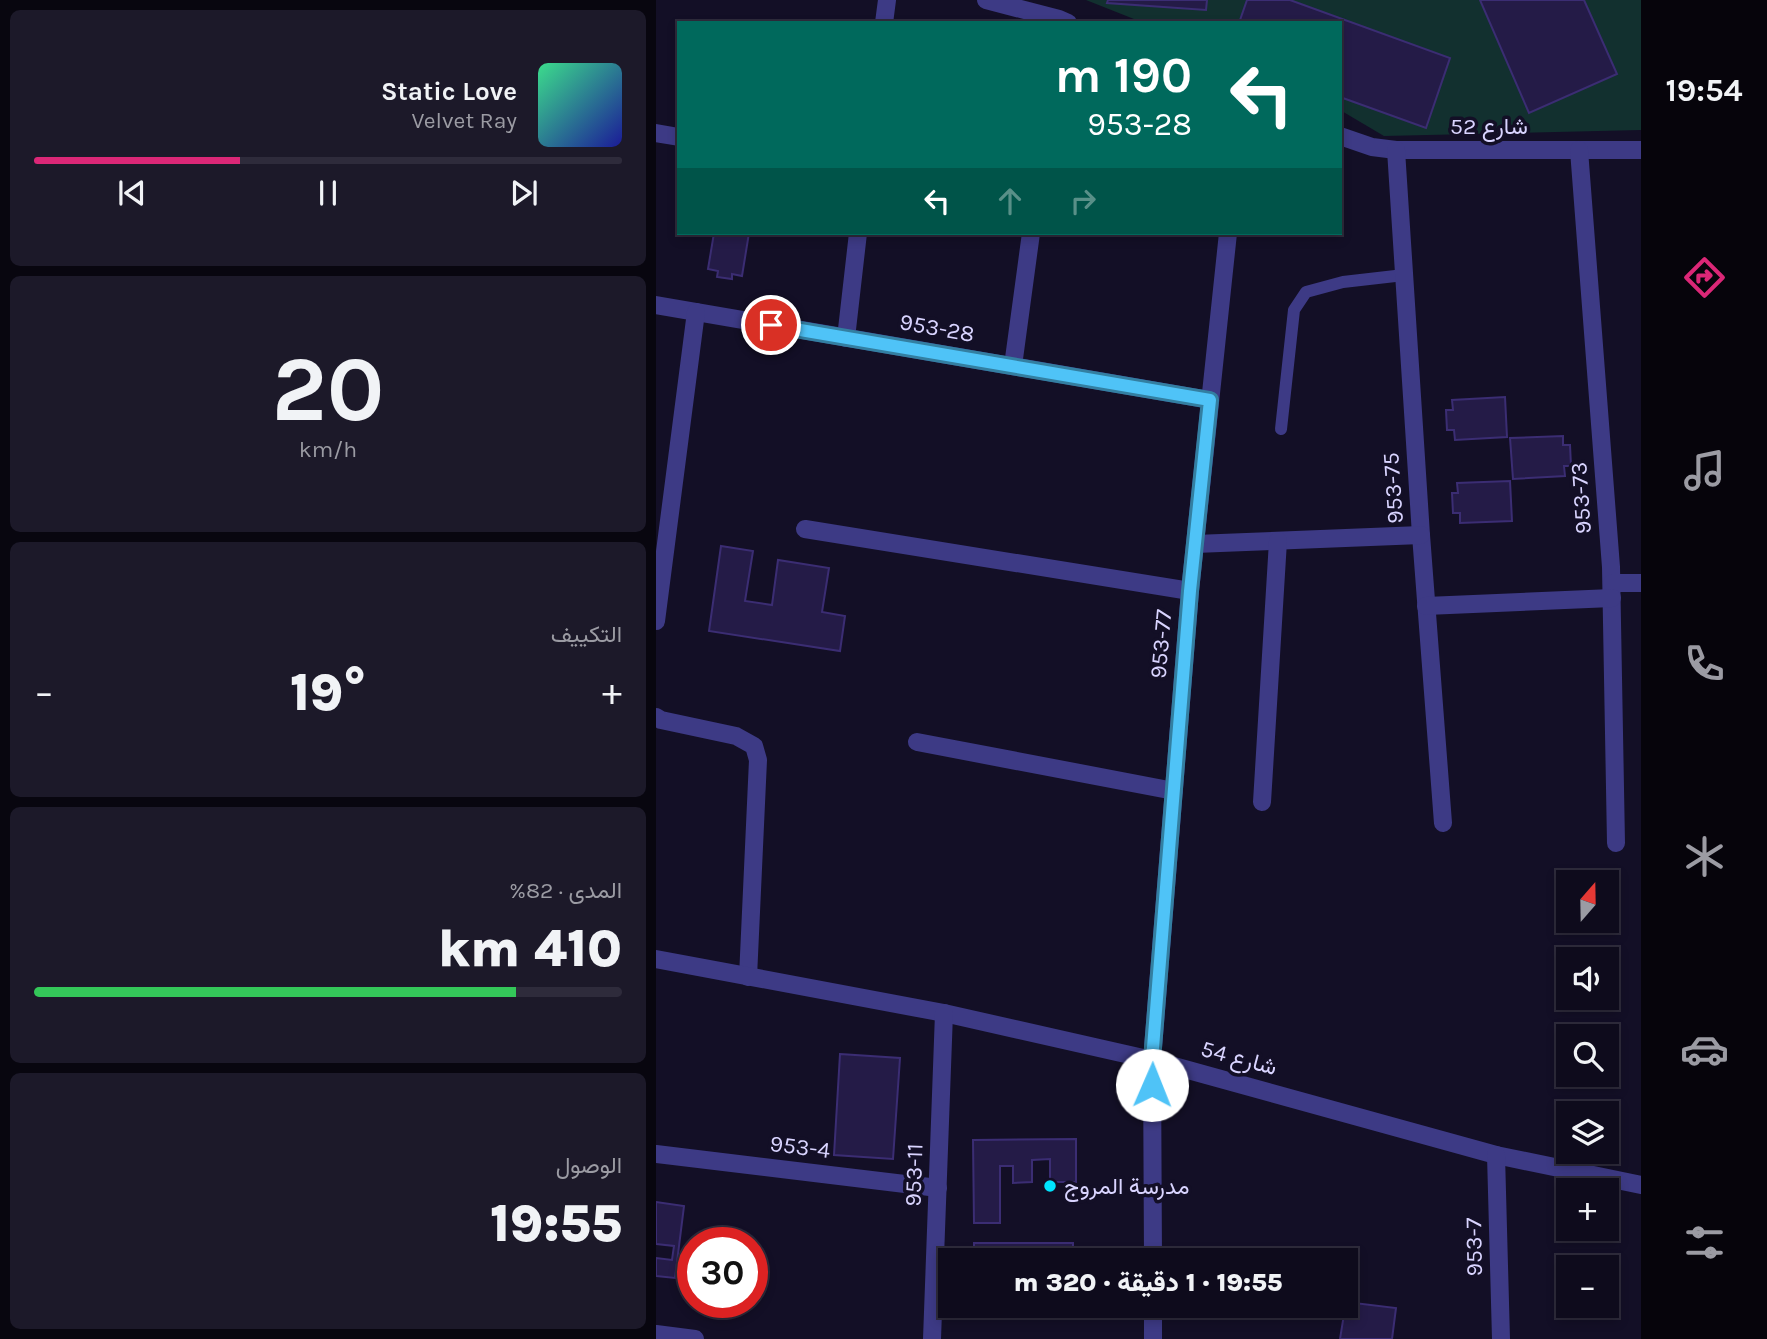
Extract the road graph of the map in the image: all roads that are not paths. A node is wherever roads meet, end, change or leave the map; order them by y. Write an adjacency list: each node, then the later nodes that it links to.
1 (887, 0): 3 (street)
2 (986, 0): 4 (street)
3 (884, 21)
4 (1062, 21)
5 (656, 133): 6 (street)
6 (677, 137)
7 (1342, 137): 8 (street, شارع 52)
8 (1396, 150): 9 (street, شارع 52); 14 (street, 953-75)
9 (1579, 150): 10 (street, شارع 52); 27 (street, 953-73)
10 (1641, 150)
11 (858, 235): 17 (street)
12 (1030, 235): 18 (street)
13 (1228, 235): 19 (street, 953-77)
14 (1404, 275): 20 (lane); 22 (street, 953-75)
15 (656, 305): 16 (street, 953-28)
16 (696, 312): 17 (street, 953-28); 29 (street)
17 (846, 338): 18 (street, 953-28)
18 (1013, 366): 19 (street, 953-28)
19 (1210, 400): 24 (street, 953-77)
20 (1281, 429)
21 (805, 529): 26 (street)
22 (1421, 535): 23 (street); 28 (street, 953-75)
23 (1278, 541): 24 (street); 33 (street)
24 (1195, 544): 26 (street, 953-77)
25 (1641, 583): 27 (street)
26 (1190, 591): 32 (street, 953-77)
27 (1612, 591): 28 (street); 35 (street, 953-73)
28 (1426, 606): 34 (street, 953-75)
29 (656, 621)
30 (656, 717): 37 (street)
31 (917, 743): 32 (street)
32 (1174, 791): 39 (street, 953-77)
33 (1262, 802)
34 (1443, 823)
35 (1616, 843)
36 (656, 959): 37 (street, شارع 54)
37 (748, 977): 38 (street, شارع 54)
38 (944, 1013): 39 (street, شارع 54); 43 (street, 953-11)
39 (1152, 1060): 41 (street, شارع 54); 44 (street, 953-77)
40 (656, 1154): 43 (street, 953-4)
41 (1496, 1155): 42 (street, شارع 54); 50 (street, 953-7)
42 (1641, 1185)
43 (938, 1188): 48 (street, 953-11)
44 (1153, 1248)
45 (1153, 1318): 49 (street)
46 (656, 1334): 47 (street)
47 (695, 1339)
48 (932, 1339)
49 (1153, 1339)
50 (1501, 1339)

